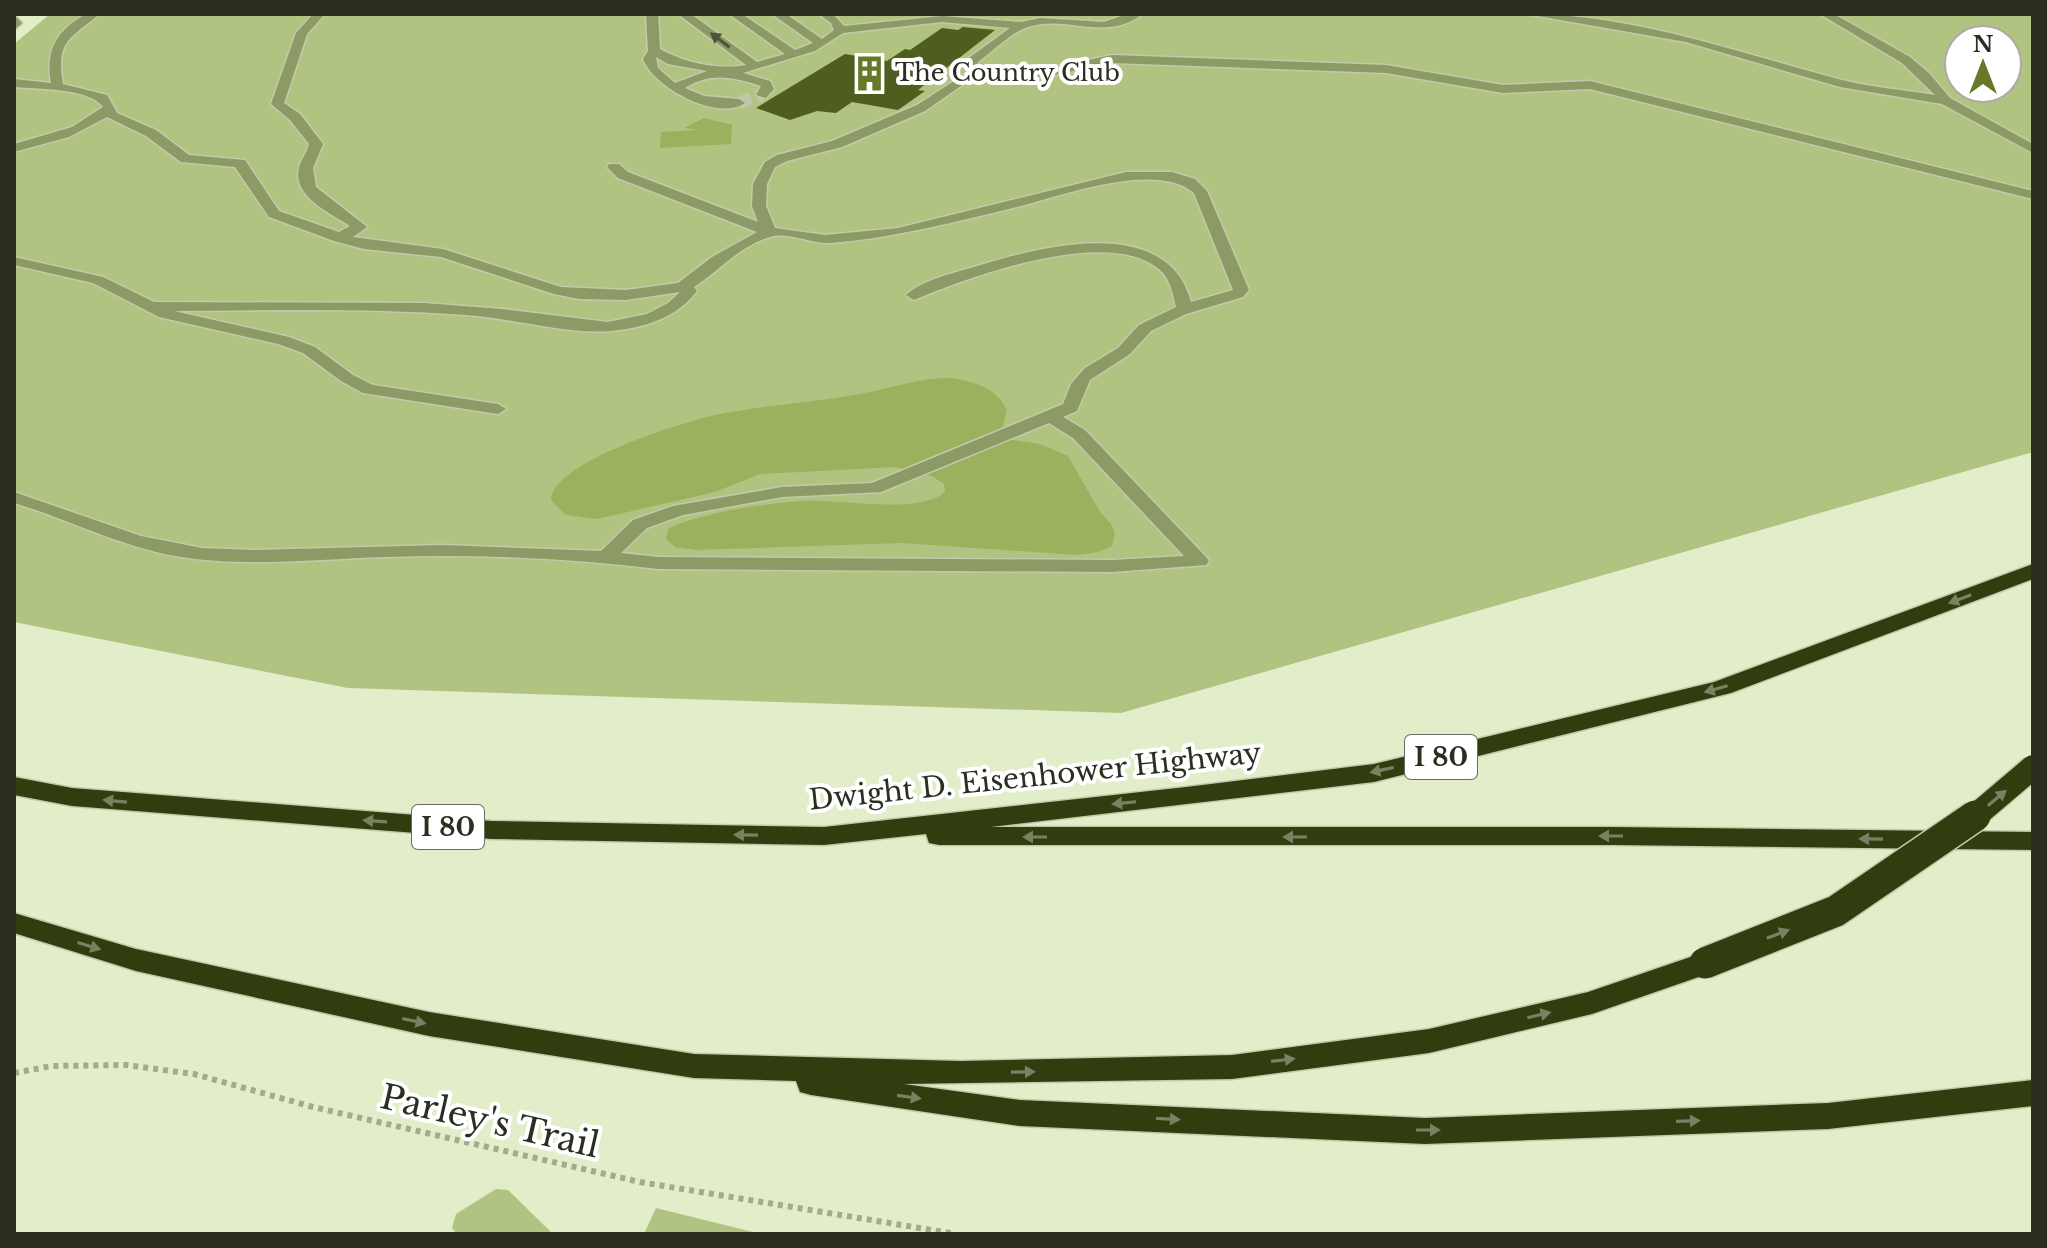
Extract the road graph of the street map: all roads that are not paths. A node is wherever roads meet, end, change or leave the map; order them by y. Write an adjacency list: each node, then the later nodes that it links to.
1 (94, 14): 23 (street)
2 (319, 14): 37 (street)
3 (652, 14): 16 (street)
4 (684, 14): 18 (street, one-way to 4)
5 (735, 14): 17 (street)
6 (778, 14): 15 (street)
7 (825, 14): 14 (street)
8 (1137, 14): 12 (street)
9 (1532, 14): 26 (street)
10 (1826, 14): 25 (street)
11 (14, 18): 13 (street)
12 (1021, 25): 14 (street); 19 (street)
13 (14, 27)
14 (840, 30): 15 (street)
15 (822, 44): 17 (street)
16 (654, 51): 20 (street); 22 (street)
17 (793, 54): 18 (street)
18 (755, 66): 20 (street)
19 (978, 71): 33 (street); 36 (street)
20 (728, 72): 22 (street); 24 (street)
21 (14, 83): 23 (street)
22 (678, 87): 27 (street)
23 (58, 88): 29 (street)
24 (762, 95)
25 (1943, 97)
26 (1943, 100)
27 (739, 103)
28 (1951, 104): 31 (street)
29 (109, 109): 30 (street); 37 (street)
30 (14, 148)
31 (2033, 149)
32 (614, 167): 36 (street)
33 (2008, 187): 34 (street); 35 (street)
34 (2033, 188)
35 (2033, 195)
36 (769, 231): 39 (street); 42 (street)
37 (339, 238): 39 (street)
38 (14, 261): 41 (street)
39 (681, 287): 41 (street)
40 (914, 295): 42 (street)
41 (152, 307): 43 (street)
42 (1184, 307): 44 (street)
43 (498, 409)
44 (1050, 416): 46 (street); 46 (street)
45 (14, 497): 46 (street)
46 (606, 557)
47 (2033, 571): 50 (highway, Dwight D. Eisenhower Highway / I 80, one-way to 50)
48 (2033, 767): 53 (highway, one-way to 48, bridge)
49 (14, 786): 50 (highway, Dwight D. Eisenhower Highway / I 80, one-way to 49)
50 (824, 836): 51 (highway, one-way to 50)
51 (2033, 841)
52 (14, 923): 53 (highway, one-way to 53)
53 (694, 1066): 54 (highway, one-way to 54)
54 (2033, 1093)

